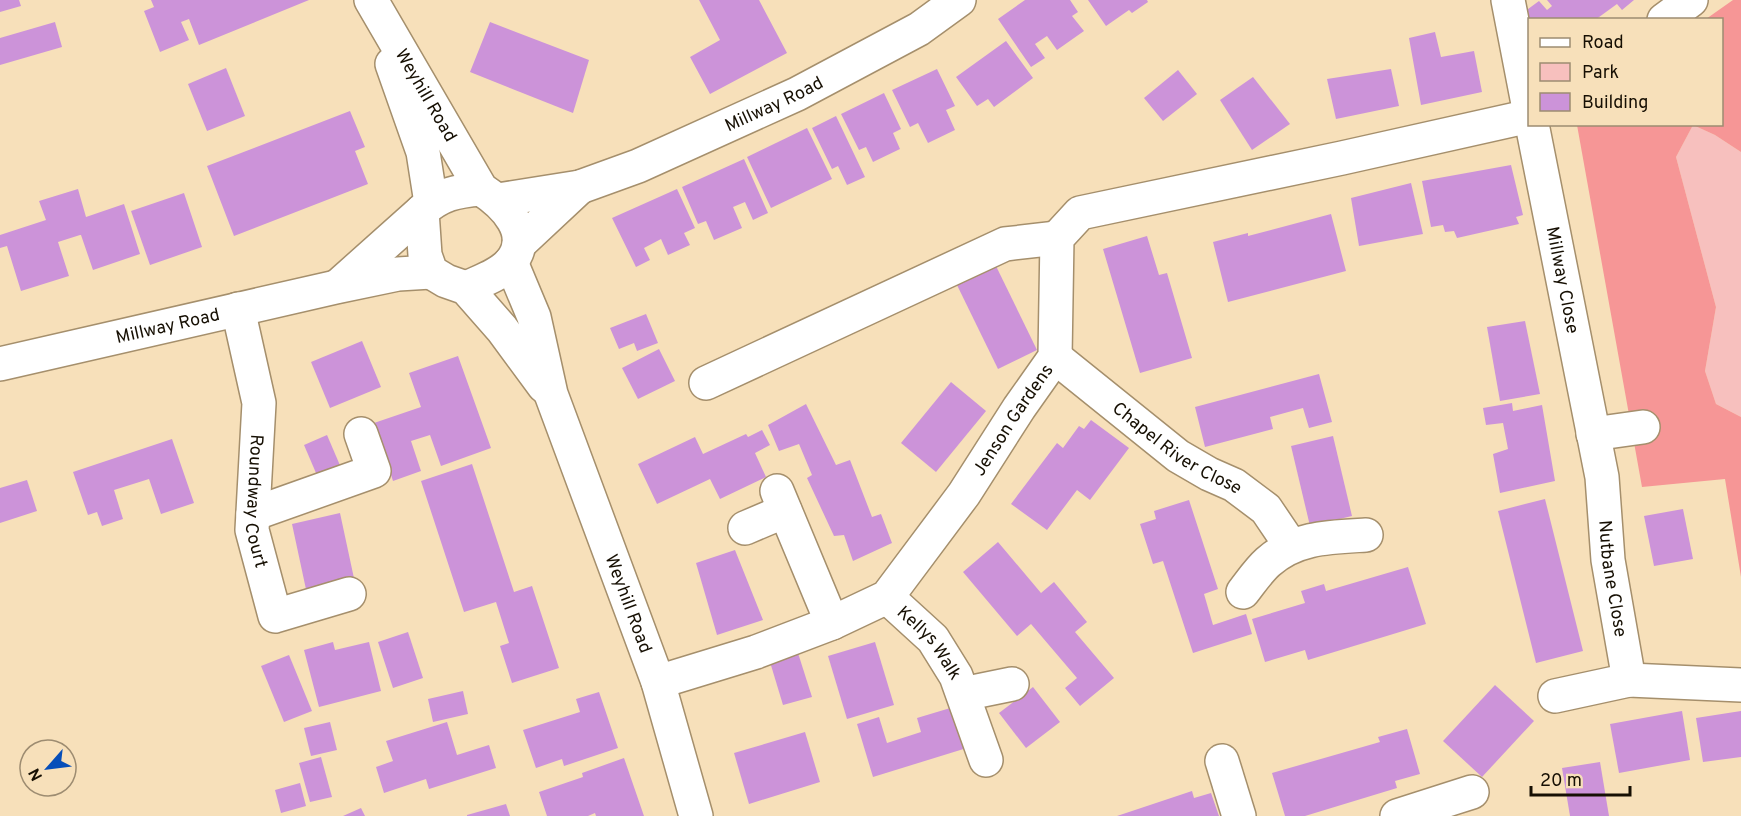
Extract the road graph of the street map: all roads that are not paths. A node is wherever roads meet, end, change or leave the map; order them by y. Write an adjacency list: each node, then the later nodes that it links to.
1 (371, 0): 10 (street, Weyhill Road); 11 (street, Weyhill Road)
2 (959, 0): 9 (street, Millway Road)
3 (1508, 0): 6 (street)
4 (1691, 0): 5 (street)
5 (1667, 18)
6 (1528, 105)
7 (1528, 115): 12 (street)
8 (1532, 126): 24 (street, Millway Close)
9 (580, 188): 10 (street, Millway Road); 13 (street, Millway Road)
10 (490, 194): 11 (street); 13 (street, Weyhill Road)
11 (426, 207): 14 (street, Weyhill Road); 15 (street, Millway Road)
12 (1057, 238): 18 (street, Jenson Gardens); 20 (street)
13 (515, 253): 16 (street); 21 (street, Weyhill Road)
14 (431, 272): 15 (street, Millway Road); 16 (street, Weyhill Road)
15 (336, 287): 17 (street, Millway Road)
16 (466, 288): 21 (street, Weyhill Road)
17 (238, 309): 19 (street, Millway Road); 26 (street, Roundway Court)
18 (1055, 357): 29 (street, Chapel River Close); 32 (street, Jenson Gardens)
19 (0, 364)
20 (706, 383)
21 (551, 394): 35 (street, Weyhill Road)
22 (1643, 427): 24 (street)
23 (361, 434): 26 (street)
24 (1593, 434): 25 (street, Millway Close)
25 (1602, 477): 34 (street, Nutbane Close)
26 (253, 514): 31 (street, Roundway Court)
27 (745, 528): 33 (street)
28 (1365, 535): 29 (street)
29 (1291, 546): 30 (street)
30 (1244, 592)
31 (349, 594)
32 (887, 597): 33 (street, Jenson Gardens); 38 (street, Kellys Walk)
33 (832, 622): 35 (street, Jenson Gardens)
34 (1629, 680): 37 (street); 39 (street)
35 (658, 682): 44 (street, Weyhill Road)
36 (1011, 684): 38 (street, Kellys Walk)
37 (1741, 685)
38 (963, 694): 40 (street, Kellys Walk)
39 (1555, 696)
40 (986, 760)
41 (1222, 761): 45 (street)
42 (1472, 792): 43 (street)
43 (1403, 815)
44 (696, 816)
45 (1239, 816)

